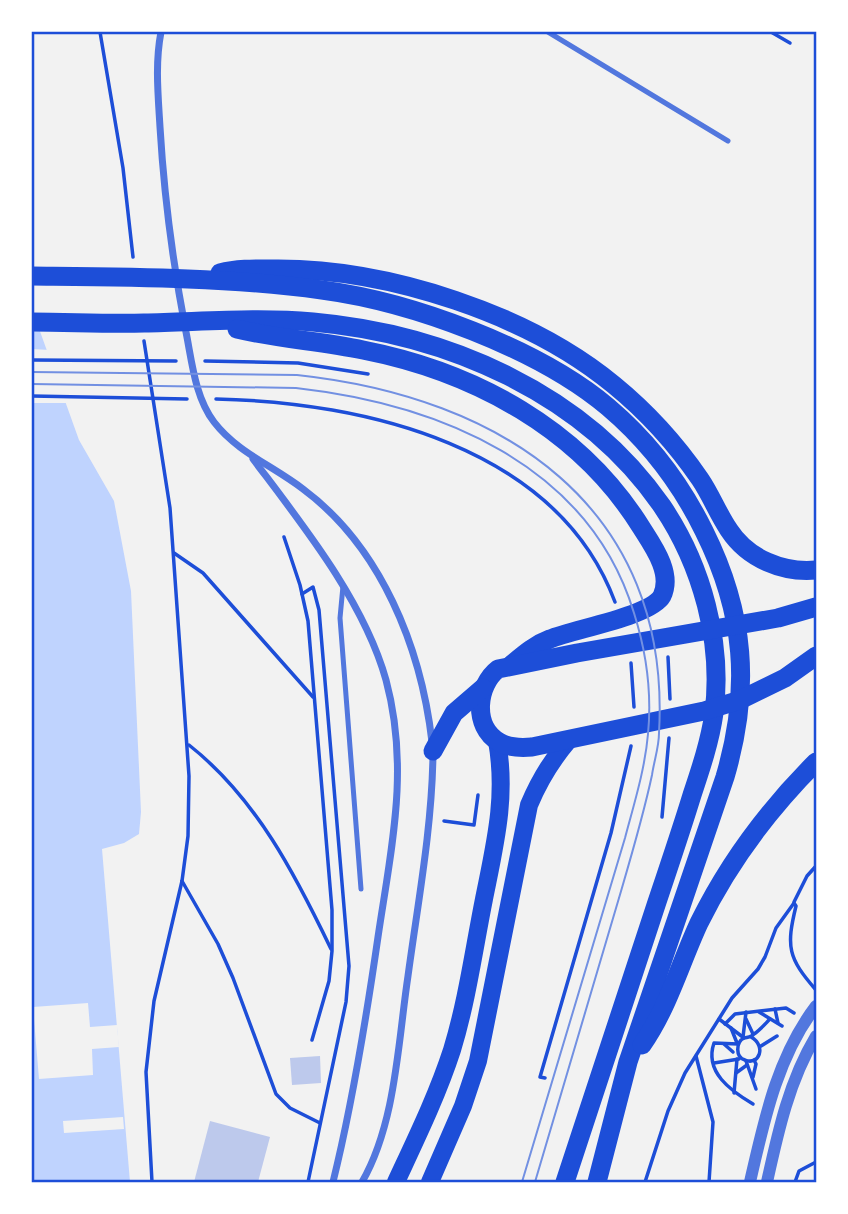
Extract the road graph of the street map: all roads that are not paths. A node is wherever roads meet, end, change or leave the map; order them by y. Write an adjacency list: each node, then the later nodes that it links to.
1 (161, 32): 8 (street)
2 (548, 32): 3 (lane)
3 (728, 141)
4 (32, 276): 5 (highway)
5 (199, 279): 9 (highway); 22 (highway)
6 (32, 322): 7 (highway)
7 (209, 322): 13 (highway); 27 (highway)
8 (248, 453): 10 (street); 17 (street)
9 (817, 570)
10 (343, 586): 19 (lane); 23 (street)
11 (817, 607): 13 (highway)
12 (817, 656): 16 (highway)
13 (510, 666): 14 (highway)
14 (482, 688): 15 (highway); 17 (highway)
15 (497, 741): 16 (highway); 25 (main road)
16 (568, 741): 26 (main road)
17 (433, 751): 24 (street)
18 (817, 762): 22 (highway)
19 (361, 889)
20 (817, 1006): 29 (street)
21 (817, 1036): 30 (street)
22 (628, 1062): 28 (highway)
23 (333, 1182)
24 (362, 1182)
25 (396, 1182)
26 (430, 1182)
27 (565, 1182)
28 (597, 1182)
29 (750, 1182)
30 (766, 1182)

